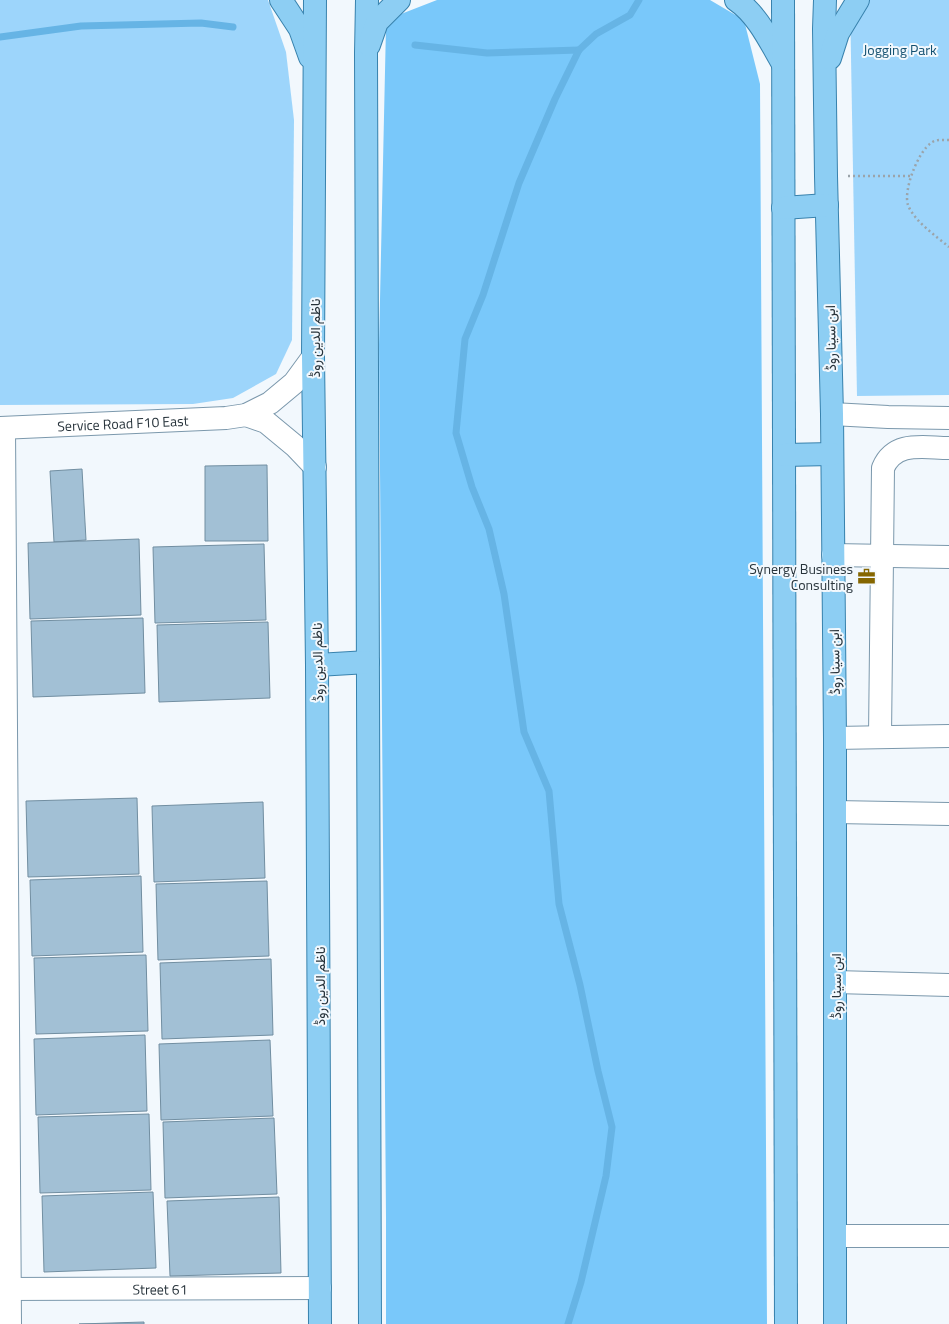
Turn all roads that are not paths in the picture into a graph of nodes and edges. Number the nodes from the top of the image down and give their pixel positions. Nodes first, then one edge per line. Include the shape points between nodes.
1 (281, 0) edge
2 (315, 0) edge
3 (367, 0) edge
4 (399, 0) edge
5 (736, 0) edge
6 (783, 0) edge
7 (825, 0) edge
8 (858, 0) edge
9 (366, 53) junction
10 (783, 65) junction
11 (315, 71) junction
12 (825, 76) junction
13 (827, 205) junction
14 (783, 208) junction
15 (313, 357) junction
16 (832, 414) junction
17 (246, 415) junction
18 (949, 418) edge
19 (2, 428) edge
20 (949, 448) edge
21 (832, 454) junction
22 (784, 456) junction
23 (315, 467) junction
24 (833, 555) junction
25 (881, 556) junction
26 (949, 557) edge
27 (368, 662) junction
28 (318, 665) junction
29 (949, 736) edge
30 (880, 737) junction
31 (835, 738) junction
32 (835, 812) junction
33 (949, 814) edge
34 (834, 982) junction
35 (949, 985) edge
36 (835, 1236) junction
37 (949, 1236) edge
38 (320, 1288) junction
39 (5, 1289) edge
40 (10, 1324) edge
41 (320, 1324) edge
42 (370, 1324) edge
43 (786, 1324) edge
44 (835, 1324) edge

1 - 11 main road via 300,29
2 - 11 main road, ناظم الدین روڈ
3 - 9 main road
4 - 9 main road via 378,22
5 - 10 main road via 764,31
6 - 10 main road
7 - 12 main road, ابن سینا روڈ
8 - 12 main road via 838,33
9 - 27 main road
10 - 14 main road
11 - 15 main road, ناظم الدین روڈ
12 - 13 main road, ابن سینا روڈ
13 - 14 main road
13 - 16 main road, ابن سینا روڈ
14 - 22 main road
15 - 17 street, Service Road F10 East via 294,383 270,403
15 - 23 main road, ناظم الدین روڈ
16 - 18 street
16 - 21 main road, ابن سینا روڈ
17 - 19 street, Service Road F10 East
17 - 23 street, Service Road F10 East via 266,422
19 - 39 street
20 - 25 street via 907,448 892,454 886,460 883,468
21 - 22 main road
21 - 24 main road, ابن سینا روڈ
22 - 43 main road
23 - 28 main road, ناظم الدین روڈ
24 - 25 street
24 - 31 main road, ابن سینا روڈ
25 - 26 street
25 - 30 street
27 - 28 main road
27 - 42 main road
28 - 38 main road, ناظم الدین روڈ
29 - 30 street
30 - 31 street
31 - 32 main road, ابن سینا روڈ
32 - 33 street
32 - 34 main road, ابن سینا روڈ
34 - 35 street
34 - 36 main road, ابن سینا روڈ
36 - 37 street
36 - 44 main road, ابن سینا روڈ
38 - 39 street, Street 61
38 - 41 main road, ناظم الدین روڈ
39 - 40 street

